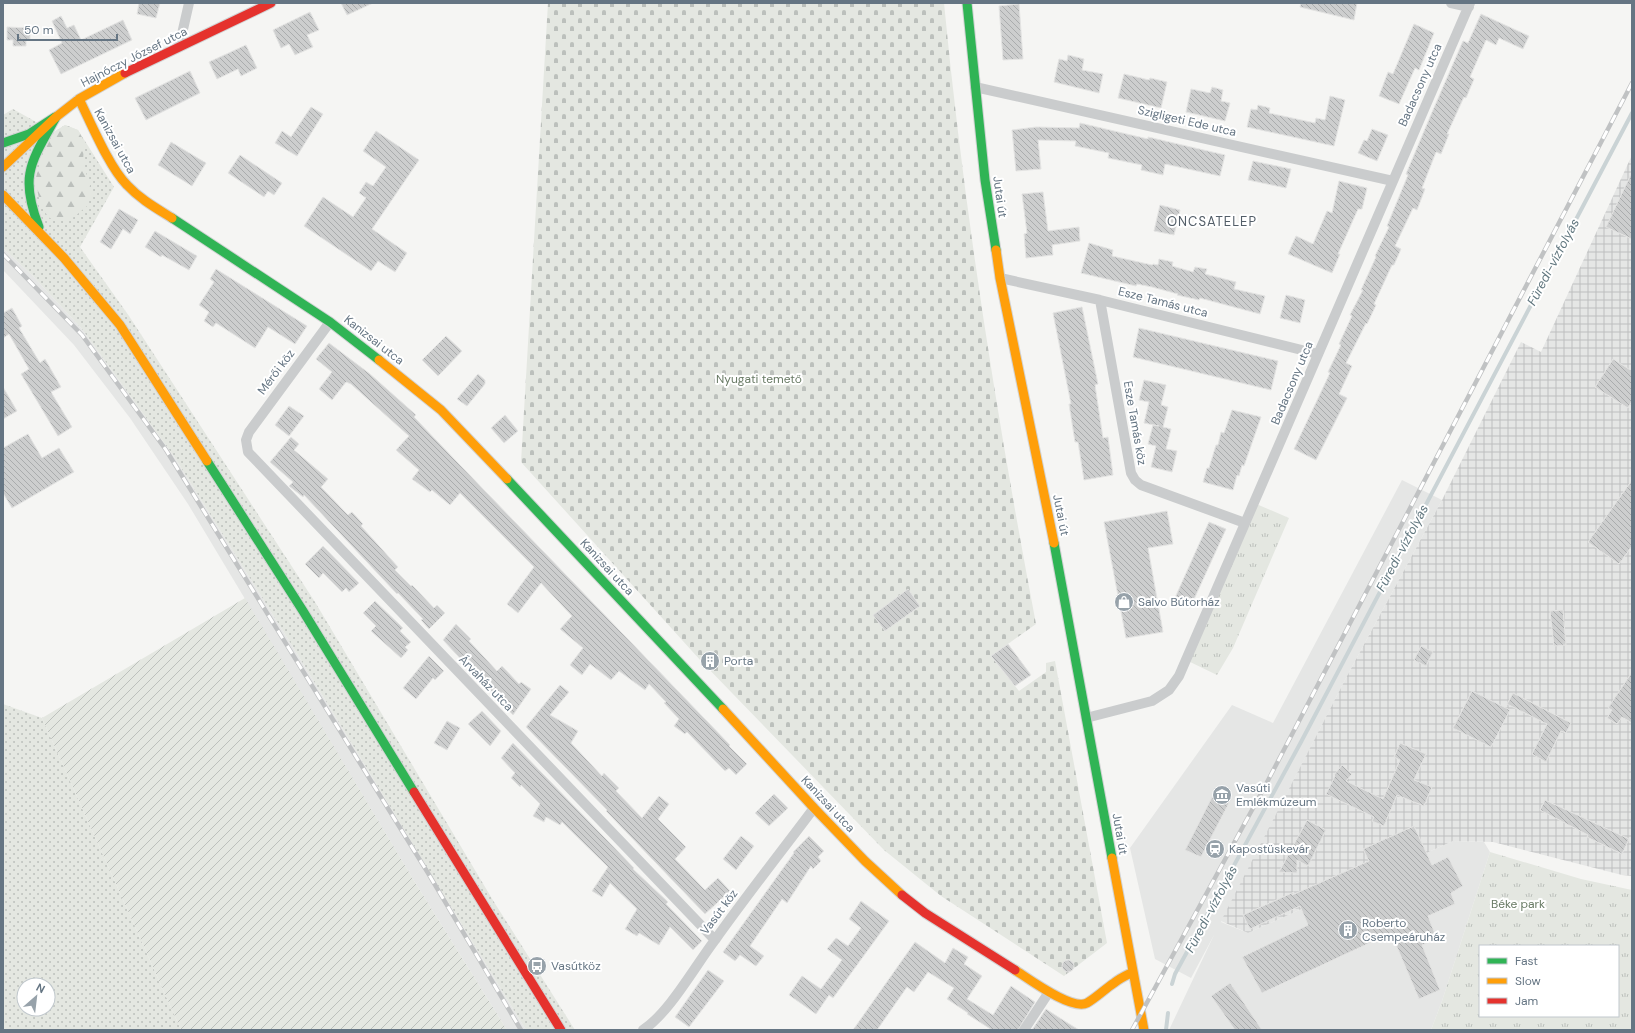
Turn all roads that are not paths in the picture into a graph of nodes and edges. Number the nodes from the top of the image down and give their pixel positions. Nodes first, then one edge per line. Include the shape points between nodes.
1 (189, 3) edge
2 (271, 3) edge
3 (967, 3) edge
4 (1451, 3) edge
5 (1469, 5) edge
6 (179, 48) junction
7 (975, 86) junction
8 (79, 99) junction
9 (56, 117) junction
10 (3, 143) edge
11 (3, 167) edge
12 (1393, 180) junction
13 (3, 195) edge
14 (40, 232) junction
15 (1000, 278) junction
16 (1100, 300) junction
17 (330, 322) junction
18 (1318, 354) junction
19 (246, 440) joint
20 (1245, 523) junction
21 (1086, 718) junction
22 (814, 808) junction
23 (715, 940) junction
24 (1133, 972) junction
25 (1049, 992) junction
26 (560, 1030) edge
27 (643, 1030) edge
28 (1024, 1030) edge
29 (1144, 1030) edge

1 - 6 street
2 - 6 street, Hajnóczy József utca
3 - 7 street, Jutai út
4 - 5 street
5 - 12 street, Badacsony utca
6 - 8 street, Hajnóczy József utca via 100,86
7 - 12 street, Szigligeti Ede utca
7 - 15 street, Jutai út via 985,180
8 - 9 street, Hajnóczy József utca
8 - 17 street, Kanizsai utca via 113,165 126,184 142,199
9 - 10 street via 29,134
9 - 11 street, Hajnóczy József utca
9 - 14 street via 36,153 28,185 31,205
12 - 18 street, Badacsony utca
13 - 14 street
14 - 26 street via 99,297 149,369 303,611
15 - 16 street, Esze Tamás utca
15 - 21 street, Jutai út via 1048,510
16 - 18 street, Esze Tamás utca
16 - 20 street, Esze Tamás köz via 1131,473 1135,480 1141,485
17 - 19 street, Mérői köz via 254,424
17 - 22 street, Kanizsai utca via 441,410 681,663
18 - 20 street, Badacsony utca
19 - 23 street, Árvaház utca via 248,452 256,462
20 - 21 street, Badacsony utca via 1179,676 1169,690 1152,701
21 - 24 street, Jutai út
22 - 23 street, Vasút köz
22 - 25 street, Kanizsai utca via 894,889 925,913
23 - 27 street, Vasút köz via 666,1008
24 - 25 street, Kanizsai utca via 1116,981 1086,1004 1071,1003
24 - 29 street, Jutai út
25 - 28 street

